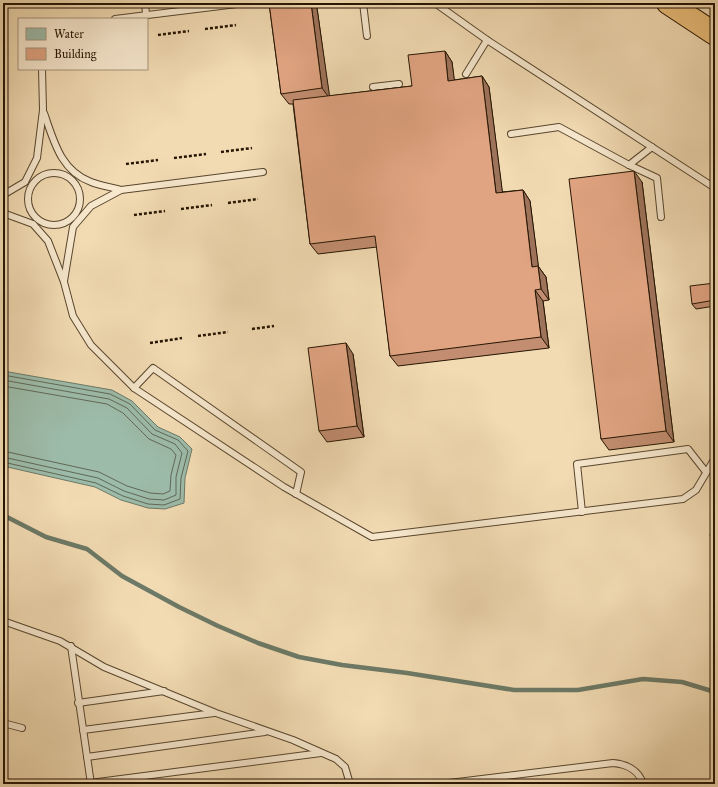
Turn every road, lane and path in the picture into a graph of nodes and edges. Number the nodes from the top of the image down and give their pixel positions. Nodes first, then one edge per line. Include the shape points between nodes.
1 (145, 3) edge
2 (245, 3) edge
3 (363, 3) edge
4 (435, 3) edge
5 (668, 3) edge
6 (146, 14) junction
7 (121, 18) edge
8 (236, 25) dead end
9 (205, 29) dead end
10 (189, 31) dead end
11 (715, 34) edge
12 (158, 35) dead end
13 (367, 36) dead end
14 (487, 40) junction
15 (42, 70) edge
16 (466, 74) dead end
17 (400, 84) dead end
18 (373, 87) dead end
19 (43, 110) junction
20 (511, 134) dead end
21 (652, 147) junction
22 (252, 148) dead end
23 (221, 152) dead end
24 (206, 154) dead end
25 (174, 158) dead end
26 (158, 160) dead end
27 (126, 164) dead end
28 (629, 165) junction
29 (72, 172) junction
30 (263, 172) dead end
31 (63, 174) junction
32 (42, 176) junction
33 (28, 177) junction
34 (77, 185) junction
35 (715, 188) edge
36 (121, 190) junction
37 (29, 192) junction
38 (3, 195) edge
39 (258, 199) dead end
40 (80, 202) junction
41 (228, 203) dead end
42 (212, 205) dead end
43 (181, 209) dead end
44 (30, 211) junction
45 (165, 211) dead end
46 (3, 214) edge
47 (134, 215) dead end
48 (662, 217) dead end
49 (81, 218) junction
50 (67, 222) junction
51 (42, 223) junction
52 (33, 224) junction
53 (64, 282) junction
54 (274, 326) dead end
55 (252, 329) dead end
56 (228, 332) dead end
57 (198, 336) dead end
58 (182, 338) dead end
59 (150, 343) dead end
60 (134, 388) junction
61 (715, 458) edge
62 (706, 472) junction
63 (296, 494) junction
64 (582, 512) junction
65 (3, 621) edge
66 (71, 646) junction
67 (165, 691) junction
68 (78, 703) junction
69 (216, 713) junction
70 (3, 723) edge
71 (22, 728) dead end
72 (83, 730) junction
73 (266, 732) junction
74 (323, 753) junction
75 (86, 756) junction
76 (91, 783) edge
77 (349, 784) edge
78 (441, 784) edge
79 (643, 784) edge

1 - 6 lane
2 - 6 lane
3 - 13 lane
4 - 14 lane
5 - 11 highway
6 - 7 lane
8 - 9 path
10 - 12 path
14 - 16 lane
14 - 21 lane
15 - 19 lane
17 - 18 lane
19 - 29 lane via 54,142
19 - 33 lane via 37,158
20 - 28 lane via 559,127
21 - 28 lane
21 - 35 lane
22 - 23 path
24 - 25 path
26 - 27 path
28 - 48 lane via 657,178
29 - 31 lane
29 - 34 lane
29 - 36 lane via 92,183
30 - 36 lane
31 - 32 lane
31 - 34 lane
32 - 33 lane
32 - 37 lane via 32,185
33 - 37 lane
33 - 38 lane via 25,182
34 - 40 lane
36 - 49 lane via 91,206
37 - 44 lane
39 - 41 path
40 - 49 lane
40 - 50 lane via 78,210
42 - 43 path
44 - 51 lane
44 - 52 lane
45 - 47 path
46 - 52 lane
49 - 50 lane
49 - 53 lane via 73,227
50 - 51 lane via 59,225
51 - 52 lane
52 - 53 lane via 48,241
53 - 60 lane via 73,316 91,345
54 - 55 path
56 - 57 path
58 - 59 path
60 - 63 lane
60 - 63 lane via 153,368 301,472
61 - 62 lane
62 - 64 lane via 696,490 682,500
62 - 64 lane via 688,449 577,464
63 - 64 lane via 372,537
65 - 66 lane
66 - 67 lane via 104,667
66 - 68 lane
67 - 68 lane
67 - 69 lane
68 - 72 lane
69 - 72 lane
69 - 73 lane
70 - 71 lane
72 - 75 lane
73 - 74 lane
73 - 75 lane
74 - 76 lane
74 - 77 lane via 345,767
75 - 76 lane
78 - 79 lane via 613,763 623,764 634,770

